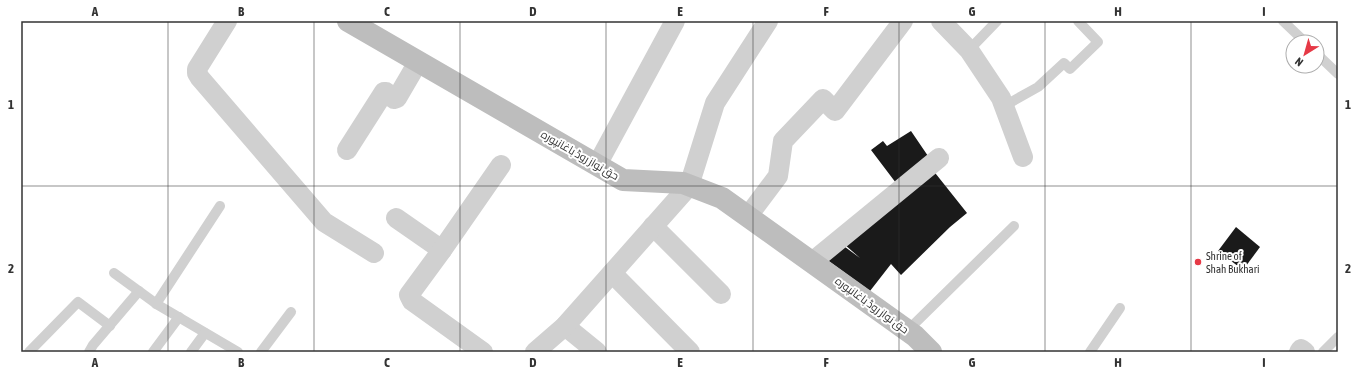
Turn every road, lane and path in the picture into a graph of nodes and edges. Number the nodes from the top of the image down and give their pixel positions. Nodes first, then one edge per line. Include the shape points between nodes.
1 (227, 21) edge
2 (348, 21) edge
3 (675, 21) edge
4 (768, 21) edge
5 (902, 21) edge
6 (941, 21) edge
7 (997, 21) edge
8 (1078, 21) edge
9 (1283, 21) edge
10 (1297, 34) edge
11 (969, 50) junction
12 (418, 62) junction
13 (1325, 62) edge
14 (1338, 74) edge
15 (1004, 106) junction
16 (347, 150) dead end
17 (1023, 157) dead end
18 (939, 158) dead end
19 (501, 165) dead end
20 (597, 165) junction
21 (688, 186) junction
22 (220, 206) dead end
23 (748, 216) junction
24 (396, 218) dead end
25 (653, 226) junction
26 (1014, 226) dead end
27 (442, 250) junction
28 (374, 253) dead end
29 (812, 262) junction
30 (114, 273) dead end
31 (612, 273) junction
32 (139, 291) junction
33 (721, 294) dead end
34 (156, 304) junction
35 (1120, 308) dead end
36 (291, 312) dead end
37 (179, 317) junction
38 (110, 326) junction
39 (565, 326) junction
40 (907, 331) junction
41 (205, 333) junction
42 (1338, 337) edge
43 (470, 348) edge
44 (29, 352) edge
45 (89, 352) edge
46 (153, 352) edge
47 (191, 352) edge
48 (238, 352) edge
49 (261, 352) edge
50 (535, 352) edge
51 (597, 352) edge
52 (690, 352) edge
53 (931, 352) edge
54 (1090, 352) edge
55 (1299, 352) edge
56 (1305, 352) edge
57 (1323, 352) edge

1 - 28 street via 197,69 200,78 324,222
2 - 12 street, حق نواز روڈ باغانپورہ
3 - 20 street
4 - 21 street via 715,103
5 - 23 street via 835,111 823,99 783,141 778,176
6 - 11 street
7 - 11 lane
8 - 15 lane via 1098,42 1070,68 1064,63 1038,87
9 - 10 lane
11 - 15 street
12 - 16 street via 397,98 394,99 384,92
12 - 20 street, حق نواز روڈ باغانپورہ
13 - 14 lane
15 - 17 street
18 - 29 street
19 - 27 street
20 - 21 street, حق نواز روڈ باغانپورہ via 623,180 682,183
21 - 23 street, حق نواز روڈ باغانپورہ via 722,198
21 - 25 street
22 - 34 lane
23 - 29 street, حق نواز روڈ باغانپورہ
24 - 27 street
25 - 31 street
25 - 33 street
26 - 40 lane
27 - 43 street via 409,298
29 - 40 street, حق نواز روڈ باغانپورہ
30 - 32 lane
31 - 39 street
31 - 52 street
32 - 34 lane
32 - 38 lane
34 - 37 lane
35 - 54 lane
36 - 49 lane
37 - 41 lane
37 - 46 lane
38 - 44 lane via 78,302
38 - 45 lane
39 - 50 street
39 - 51 street
40 - 53 street, حق نواز روڈ باغانپورہ
41 - 47 lane
41 - 48 lane
42 - 57 lane
55 - 56 street via 1301,349

